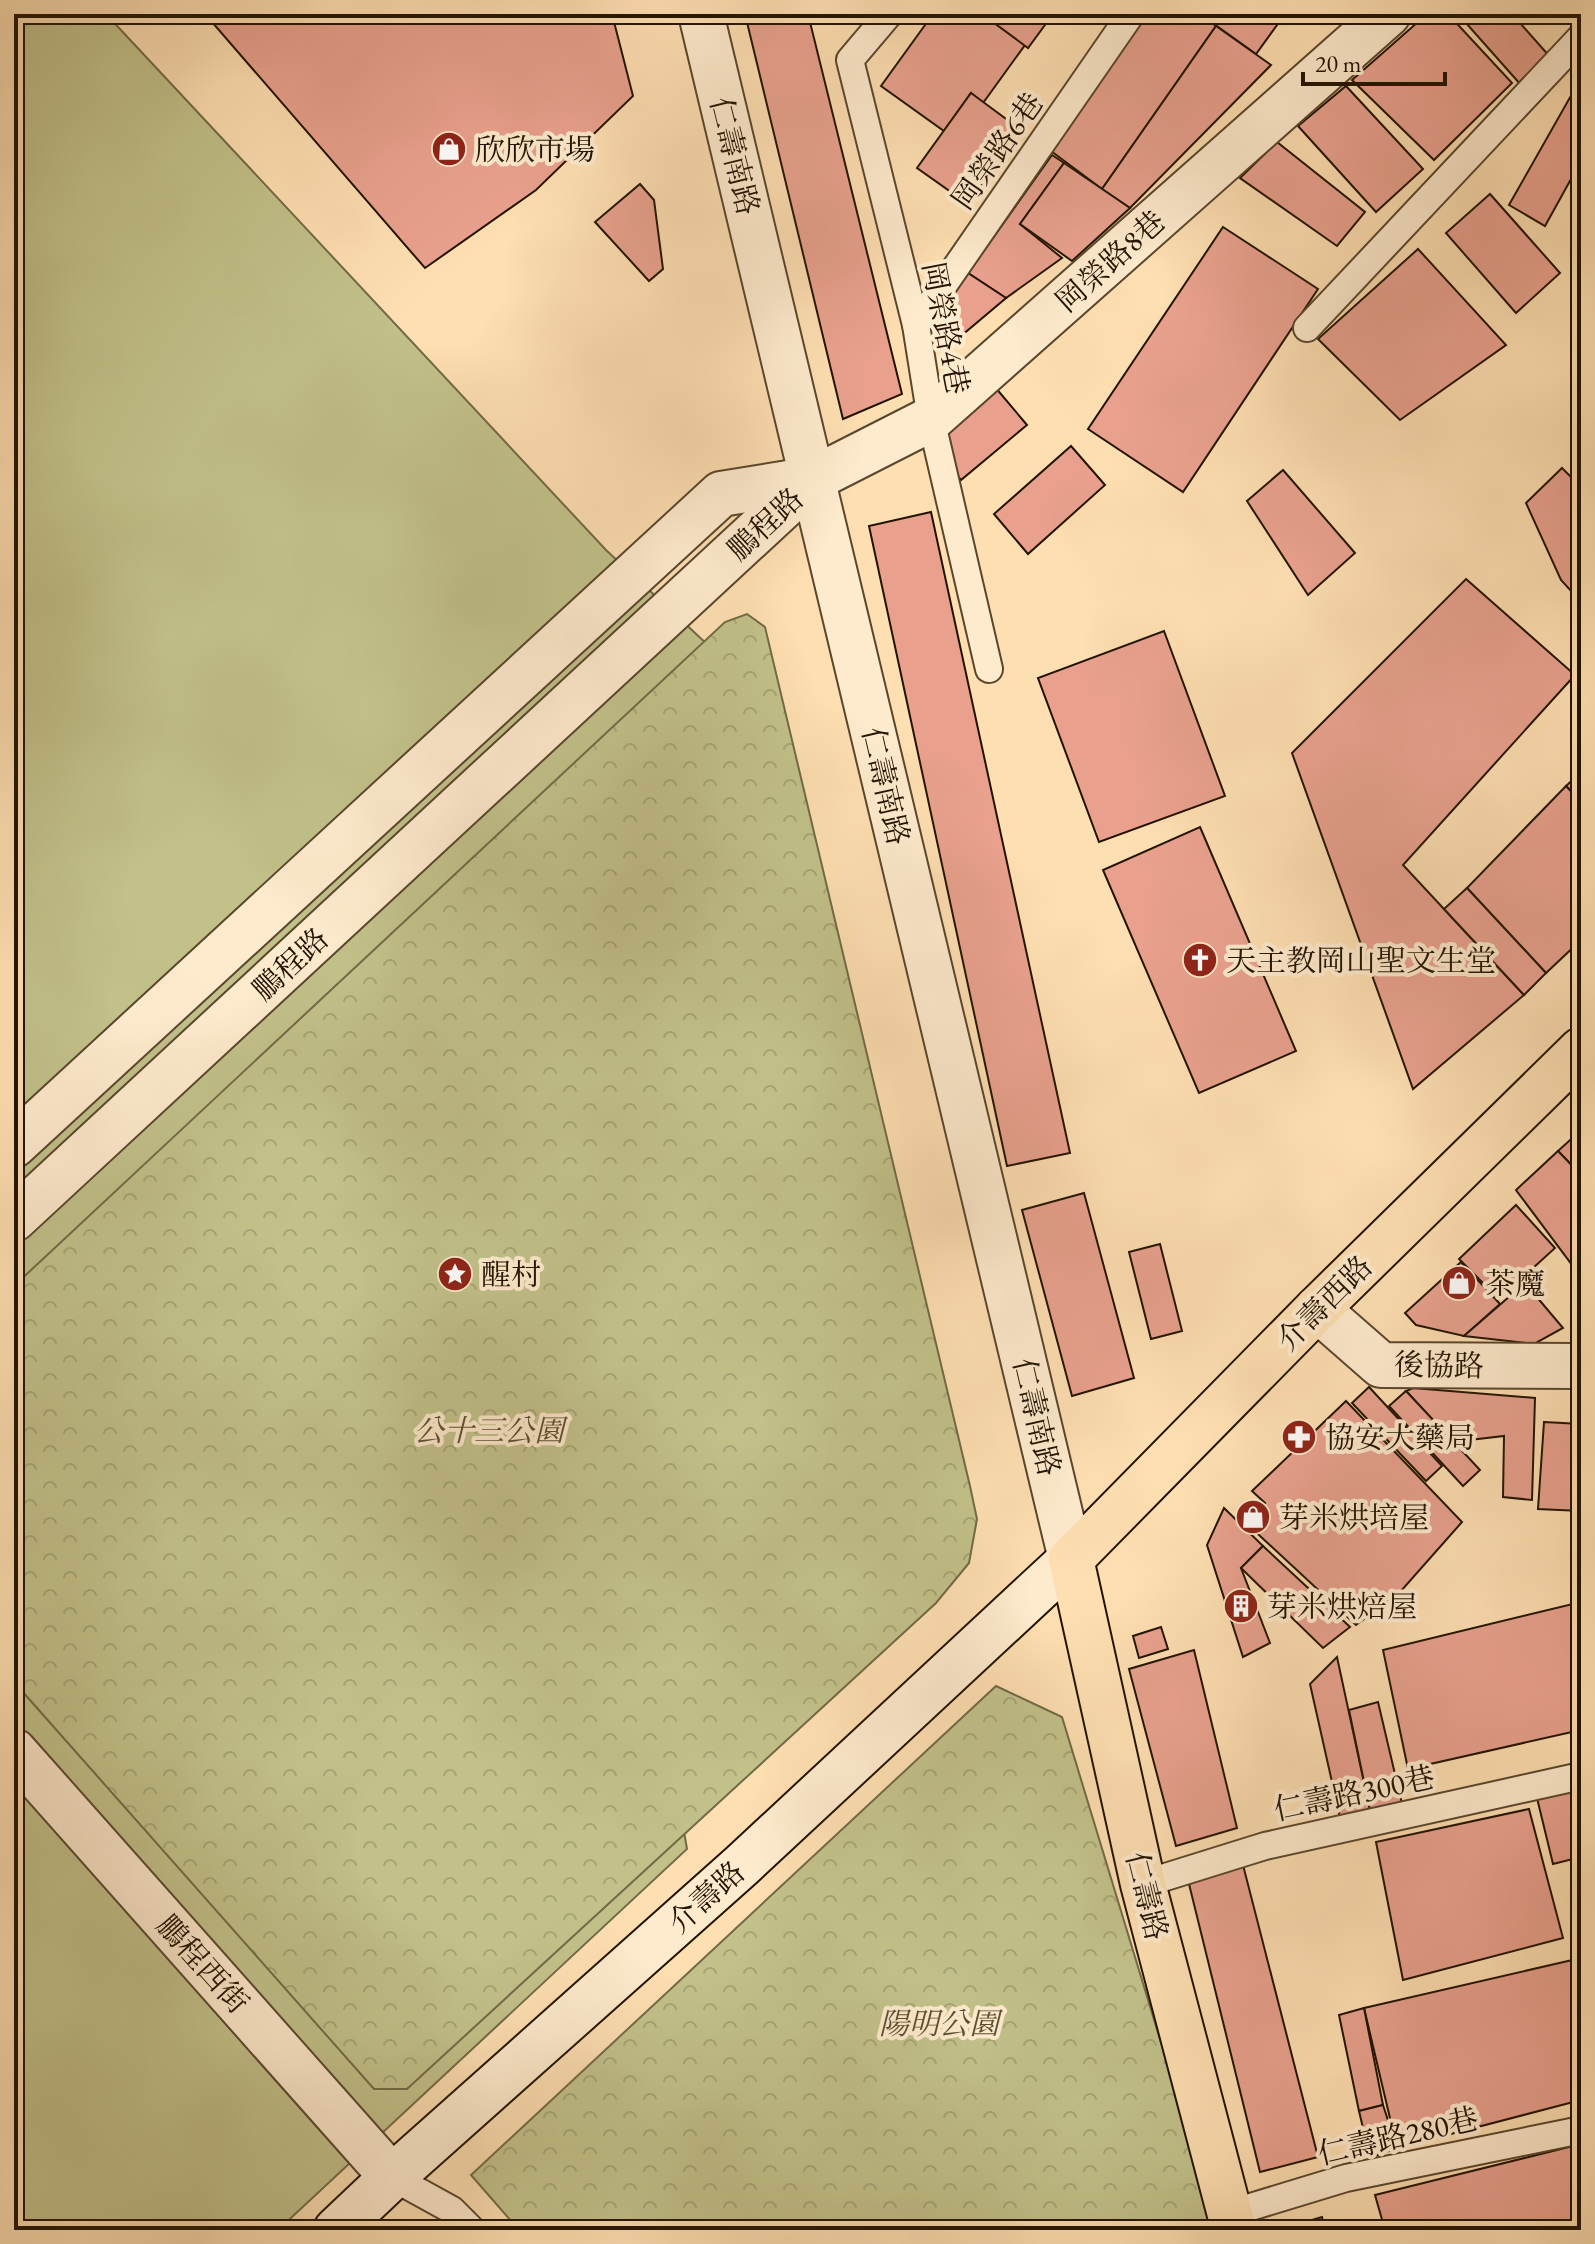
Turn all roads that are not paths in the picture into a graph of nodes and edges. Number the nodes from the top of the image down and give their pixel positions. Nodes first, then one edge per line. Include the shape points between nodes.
1 (701, 14) edge
2 (889, 14) edge
3 (1131, 14) edge
4 (1388, 14) edge
5 (1581, 37) edge
6 (916, 325) junction
7 (1307, 328) dead end
8 (931, 419) junction
9 (813, 479) junction
10 (989, 669) dead end
11 (1581, 1050) edge
12 (14, 1145) edge
13 (14, 1219) edge
14 (1317, 1309) junction
15 (1581, 1366) edge
16 (1071, 1559) junction
17 (14, 1751) edge
18 (1581, 1776) edge
19 (1143, 1884) junction
20 (1581, 2130) edge
21 (392, 2177) junction
22 (1232, 2222) edge
23 (336, 2230) edge
24 (472, 2230) edge

1 - 9 street, 仁壽南路
2 - 6 lane, 岡榮路4巷 via 850,60
3 - 6 lane, 岡榮路6巷
4 - 8 street, 岡榮路8巷
5 - 7 lane
6 - 8 lane, 岡榮路4巷
8 - 9 street, 岡榮路8巷
8 - 10 lane, 岡榮路4巷
9 - 12 street, 鵬程路 via 721,494
9 - 13 street, 鵬程路
9 - 16 street, 仁壽南路
11 - 14 main road, 介壽西路
14 - 15 street, 後協路 via 1381,1365
14 - 16 main road, 介壽西路
16 - 19 main road, 仁壽路
16 - 21 street, 介壽路 via 741,1866
17 - 21 street, 鵬程西街
18 - 19 lane, 仁壽路300巷 via 1265,1846
19 - 22 main road, 仁壽路
20 - 22 lane, 仁壽路280巷 via 1346,2178
21 - 23 street, 介壽路
21 - 24 lane via 452,2210

